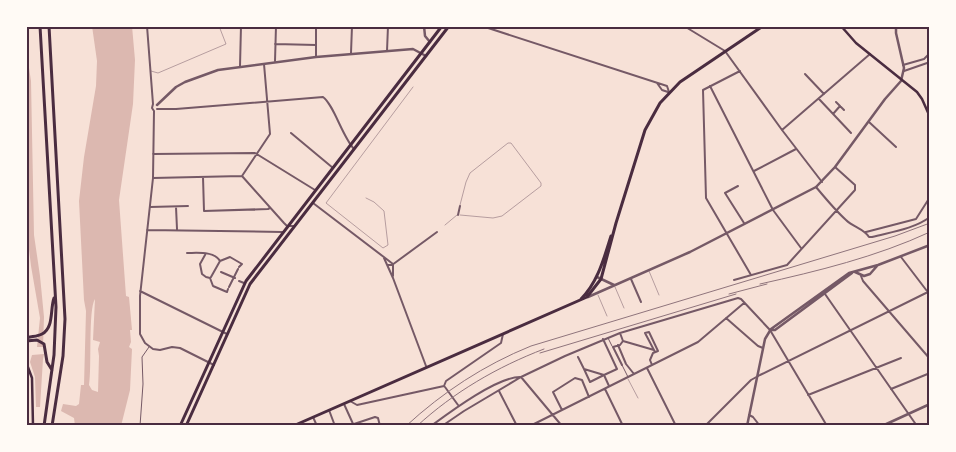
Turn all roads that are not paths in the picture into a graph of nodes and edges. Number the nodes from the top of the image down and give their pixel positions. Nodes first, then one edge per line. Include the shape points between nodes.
1 (40, 26) edge
2 (49, 26) edge
3 (147, 26) edge
4 (219, 26) edge
5 (241, 26) edge
6 (276, 26) edge
7 (316, 26) edge
8 (352, 26) edge
9 (388, 26) edge
10 (424, 26) edge
11 (442, 26) edge
12 (448, 26) edge
13 (482, 26) edge
14 (496, 26) edge
15 (684, 26) edge
16 (763, 26) edge
17 (841, 26) edge
18 (896, 26) edge
19 (494, 30) junction
20 (430, 42) junction
21 (276, 44) junction
22 (316, 45) junction
23 (434, 45) junction
24 (387, 51) junction
25 (726, 51) junction
26 (351, 53) junction
27 (422, 53) junction
28 (930, 53) edge
29 (870, 54) junction
30 (426, 56) junction
31 (316, 57) junction
32 (275, 62) junction
33 (930, 62) edge
34 (264, 64) junction
35 (903, 65) junction
36 (240, 66) junction
37 (740, 71) junction
38 (904, 71) junction
39 (150, 72) junction
40 (805, 74) dead end
41 (901, 78) junction
42 (657, 83) junction
43 (710, 86) junction
44 (413, 88) dead end
45 (669, 92) junction
46 (824, 94) junction
47 (819, 98) junction
48 (267, 101) junction
49 (836, 102) dead end
50 (156, 106) junction
51 (840, 106) junction
52 (928, 107) edge
53 (844, 110) dead end
54 (154, 111) junction
55 (833, 114) junction
56 (930, 116) edge
57 (869, 122) junction
58 (782, 130) junction
59 (291, 133) dead end
60 (851, 133) dead end
61 (350, 145) junction
62 (896, 147) dead end
63 (796, 148) junction
64 (354, 149) junction
65 (153, 154) junction
66 (257, 154) junction
67 (835, 167) junction
68 (332, 168) junction
69 (754, 171) junction
70 (242, 176) junction
71 (203, 177) junction
72 (153, 178) junction
73 (822, 182) junction
74 (738, 186) dead end
75 (816, 187) junction
76 (315, 190) junction
77 (930, 197) edge
78 (366, 198) dead end
79 (313, 202) junction
80 (188, 206) dead end
81 (460, 206) joint
82 (150, 207) junction
83 (176, 207) junction
84 (270, 208) junction
85 (773, 210) junction
86 (836, 211) junction
87 (458, 215) junction
88 (930, 217) edge
89 (616, 223) junction
90 (745, 224) junction
91 (445, 225) dead end
92 (287, 226) junction
93 (294, 226) junction
94 (147, 230) junction
95 (177, 230) junction
96 (283, 232) junction
97 (437, 232) dead end
98 (866, 232) junction
99 (728, 234) junction
100 (286, 236) junction
101 (930, 245) edge
102 (801, 248) junction
103 (187, 253) dead end
104 (205, 254) junction
105 (900, 257) junction
106 (384, 258) junction
107 (220, 260) junction
108 (393, 264) junction
109 (388, 265) junction
110 (878, 265) junction
111 (648, 271) junction
112 (221, 272) dead end
113 (854, 272) junction
114 (752, 275) junction
115 (861, 276) junction
116 (597, 277) junction
117 (210, 278) junction
118 (234, 278) junction
119 (393, 278) junction
120 (631, 278) junction
121 (601, 279) junction
122 (734, 280) dead end
123 (239, 281) dead end
124 (244, 283) junction
125 (615, 286) junction
126 (140, 290) junction
127 (928, 291) edge
128 (598, 294) junction
129 (824, 294) junction
130 (56, 295) junction
131 (659, 295) dead end
132 (930, 295) edge
133 (587, 297) junction
134 (579, 301) junction
135 (743, 301) junction
136 (642, 302) dead end
137 (624, 308) dead end
138 (889, 311) junction
139 (607, 316) dead end
140 (726, 318) junction
141 (642, 326) junction
142 (770, 330) junction
143 (850, 330) junction
144 (222, 331) junction
145 (620, 333) junction
146 (227, 334) junction
147 (503, 334) junction
148 (608, 338) junction
149 (603, 339) junction
150 (26, 340) edge
151 (623, 341) junction
152 (618, 346) junction
153 (149, 347) junction
154 (763, 348) junction
155 (654, 351) junction
156 (578, 357) dead end
157 (901, 358) dead end
158 (930, 359) edge
159 (787, 361) junction
160 (26, 362) edge
161 (209, 363) junction
162 (214, 365) junction
163 (622, 365) dead end
164 (652, 365) junction
165 (427, 368) junction
166 (647, 368) junction
167 (876, 368) junction
168 (584, 369) junction
169 (52, 370) junction
170 (930, 373) edge
171 (634, 374) junction
172 (604, 375) junction
173 (757, 376) junction
174 (521, 377) junction
175 (628, 378) junction
176 (444, 386) junction
177 (609, 386) junction
178 (605, 388) junction
179 (891, 389) junction
180 (499, 391) junction
181 (808, 395) junction
182 (589, 397) junction
183 (638, 398) dead end
184 (350, 402) junction
185 (344, 404) junction
186 (930, 404) edge
187 (458, 405) junction
188 (329, 410) junction
189 (562, 410) junction
190 (908, 413) junction
191 (552, 415) junction
192 (749, 415) junction
193 (314, 417) junction
194 (296, 425) edge
195 (354, 425) edge
196 (33, 426) edge
197 (44, 426) edge
198 (54, 426) edge
199 (140, 426) edge
200 (180, 426) edge
201 (186, 426) edge
202 (317, 426) edge
203 (336, 426) edge
204 (380, 426) edge
205 (431, 426) edge
206 (442, 426) edge
207 (517, 426) edge
208 (530, 426) edge
209 (562, 426) edge
210 (623, 426) edge
211 (676, 426) edge
212 (705, 426) edge
213 (747, 426) edge
214 (760, 426) edge
215 (827, 426) edge
216 (882, 426) edge
217 (917, 426) edge

1 - 130 main road
2 - 198 main road via 65,312
3 - 39 street
4 - 39 lane via 226,44 158,73
5 - 36 street
6 - 21 street
7 - 22 street
8 - 26 street
9 - 24 street
10 - 20 street via 424,36
11 - 20 main road
12 - 23 main road
13 - 19 street
14 - 19 street
15 - 25 street
16 - 25 main road
17 - 29 main road
18 - 35 street
19 - 42 street
20 - 23 street
20 - 27 main road
21 - 22 street
21 - 32 street
22 - 31 street
23 - 30 main road
24 - 26 street
24 - 27 street via 414,49
25 - 37 street
25 - 45 main road
26 - 31 street
27 - 30 street
27 - 61 main road
28 - 35 street via 924,59
29 - 41 main road
29 - 46 street
30 - 64 main road
31 - 32 street
32 - 34 street
33 - 38 street
34 - 36 street
34 - 48 street
35 - 38 street
36 - 50 street via 185,82
37 - 43 street
37 - 58 street
38 - 41 street
39 - 50 street
40 - 46 street
41 - 52 main road
41 - 57 street via 900,84
42 - 45 street via 662,90
42 - 45 street via 667,86
43 - 69 street
43 - 99 street via 703,90 706,198
44 - 78 lane via 326,203 383,248 388,245 384,212
45 - 89 main road via 645,130
46 - 47 street
47 - 55 street
47 - 58 street
48 - 50 street via 176,109
48 - 61 street via 323,97
48 - 66 street via 270,134
49 - 51 street
50 - 54 street
50 - 54 street via 152,108
51 - 53 street
51 - 55 street
52 - 56 main road
54 - 65 street
55 - 60 street
57 - 62 street
57 - 67 street
58 - 63 street
59 - 68 street
61 - 64 street
61 - 68 main road
63 - 69 street
63 - 73 street
64 - 79 main road
65 - 66 street
65 - 72 street
66 - 70 street
66 - 76 street
67 - 73 street
67 - 86 street via 856,187
68 - 76 main road
69 - 85 street
70 - 71 street
70 - 84 street
71 - 72 street
71 - 84 street via 204,210
72 - 82 street
73 - 75 street
74 - 90 street via 725,193
75 - 85 street
75 - 86 street
76 - 79 main road
76 - 92 main road
77 - 98 street via 916,219
79 - 93 main road
79 - 106 street
80 - 83 street
81 - 87 street
81 - 87 lane via 470,173 508,143 541,183 502,216
82 - 83 street
82 - 94 street
83 - 95 street
84 - 92 street
85 - 90 street
85 - 102 street
86 - 98 street
86 - 102 street
87 - 91 lane
88 - 98 street via 919,224 872,237
89 - 116 main road
89 - 121 main road
90 - 99 street
92 - 93 street
92 - 96 main road
93 - 100 main road
94 - 95 street
94 - 126 street
95 - 96 street
96 - 100 street
96 - 124 main road
97 - 108 street
99 - 111 street
99 - 114 street
100 - 146 main road via 250,284
101 - 105 street
102 - 114 street via 784,267
103 - 104 street
104 - 107 street
104 - 117 street via 200,269
105 - 110 street
105 - 127 street
106 - 108 street
106 - 109 street
107 - 117 street
107 - 118 street via 230,257 242,264
108 - 109 street
108 - 119 street
109 - 119 street
110 - 113 street
110 - 115 street via 870,274
111 - 120 street
111 - 131 lane
112 - 118 street
113 - 115 street
113 - 129 street
113 - 142 street
114 - 122 street
115 - 138 street
116 - 121 street
116 - 134 main road
117 - 118 street via 213,286 227,292
119 - 165 street
120 - 125 street
120 - 136 street
121 - 125 street
121 - 133 main road
123 - 124 street
124 - 144 main road
125 - 128 street
125 - 137 lane
126 - 144 street
126 - 153 street via 140,334
127 - 132 street
127 - 138 street
128 - 133 street
128 - 139 lane
129 - 142 street via 775,330
129 - 143 street
130 - 150 main road via 48,330
130 - 169 main road
133 - 134 main road
134 - 147 main road
135 - 140 street
135 - 141 street via 737,298
135 - 142 street
138 - 143 street
138 - 158 street
140 - 154 street
140 - 164 street via 698,342
141 - 145 street
141 - 155 street via 645,333 649,332 658,351
142 - 154 street
142 - 159 street
143 - 159 street
143 - 167 street
144 - 146 street
144 - 161 main road
145 - 148 street
145 - 151 street
146 - 162 main road
147 - 165 main road
147 - 176 street via 501,343 446,381
148 - 149 street
148 - 175 street
149 - 172 street via 617,369
149 - 174 street
150 - 169 main road via 44,344
151 - 152 street
151 - 155 street
152 - 163 street via 613,347
152 - 171 street
153 - 161 street via 158,350 180,348
153 - 199 street via 142,357
154 - 173 street
155 - 164 street via 650,360
156 - 168 street
157 - 167 street
159 - 173 street
159 - 181 street
160 - 196 main road via 32,378
161 - 162 street
161 - 200 main road
162 - 201 main road
164 - 166 street
165 - 184 main road
166 - 171 street
166 - 211 street
167 - 179 street
167 - 181 street
168 - 172 street
168 - 172 street via 590,382
169 - 197 main road
170 - 179 street
171 - 175 street
172 - 177 street
173 - 192 street
173 - 212 street
174 - 180 street
174 - 187 street via 510,378
174 - 191 street
175 - 177 street
175 - 183 lane
176 - 184 street via 357,405
176 - 187 street
177 - 178 street
178 - 182 street
178 - 210 street
179 - 190 street
180 - 206 street
180 - 207 street
181 - 215 street
182 - 189 street
182 - 189 street via 582,380 575,378 553,392
184 - 185 main road
185 - 188 main road
185 - 195 street
186 - 190 street
187 - 205 street
188 - 193 main road
188 - 203 street
189 - 191 street
190 - 216 street
190 - 217 street
191 - 208 street
191 - 209 street
192 - 213 street
192 - 214 street
193 - 194 main road
193 - 202 street
195 - 204 street via 375,417

